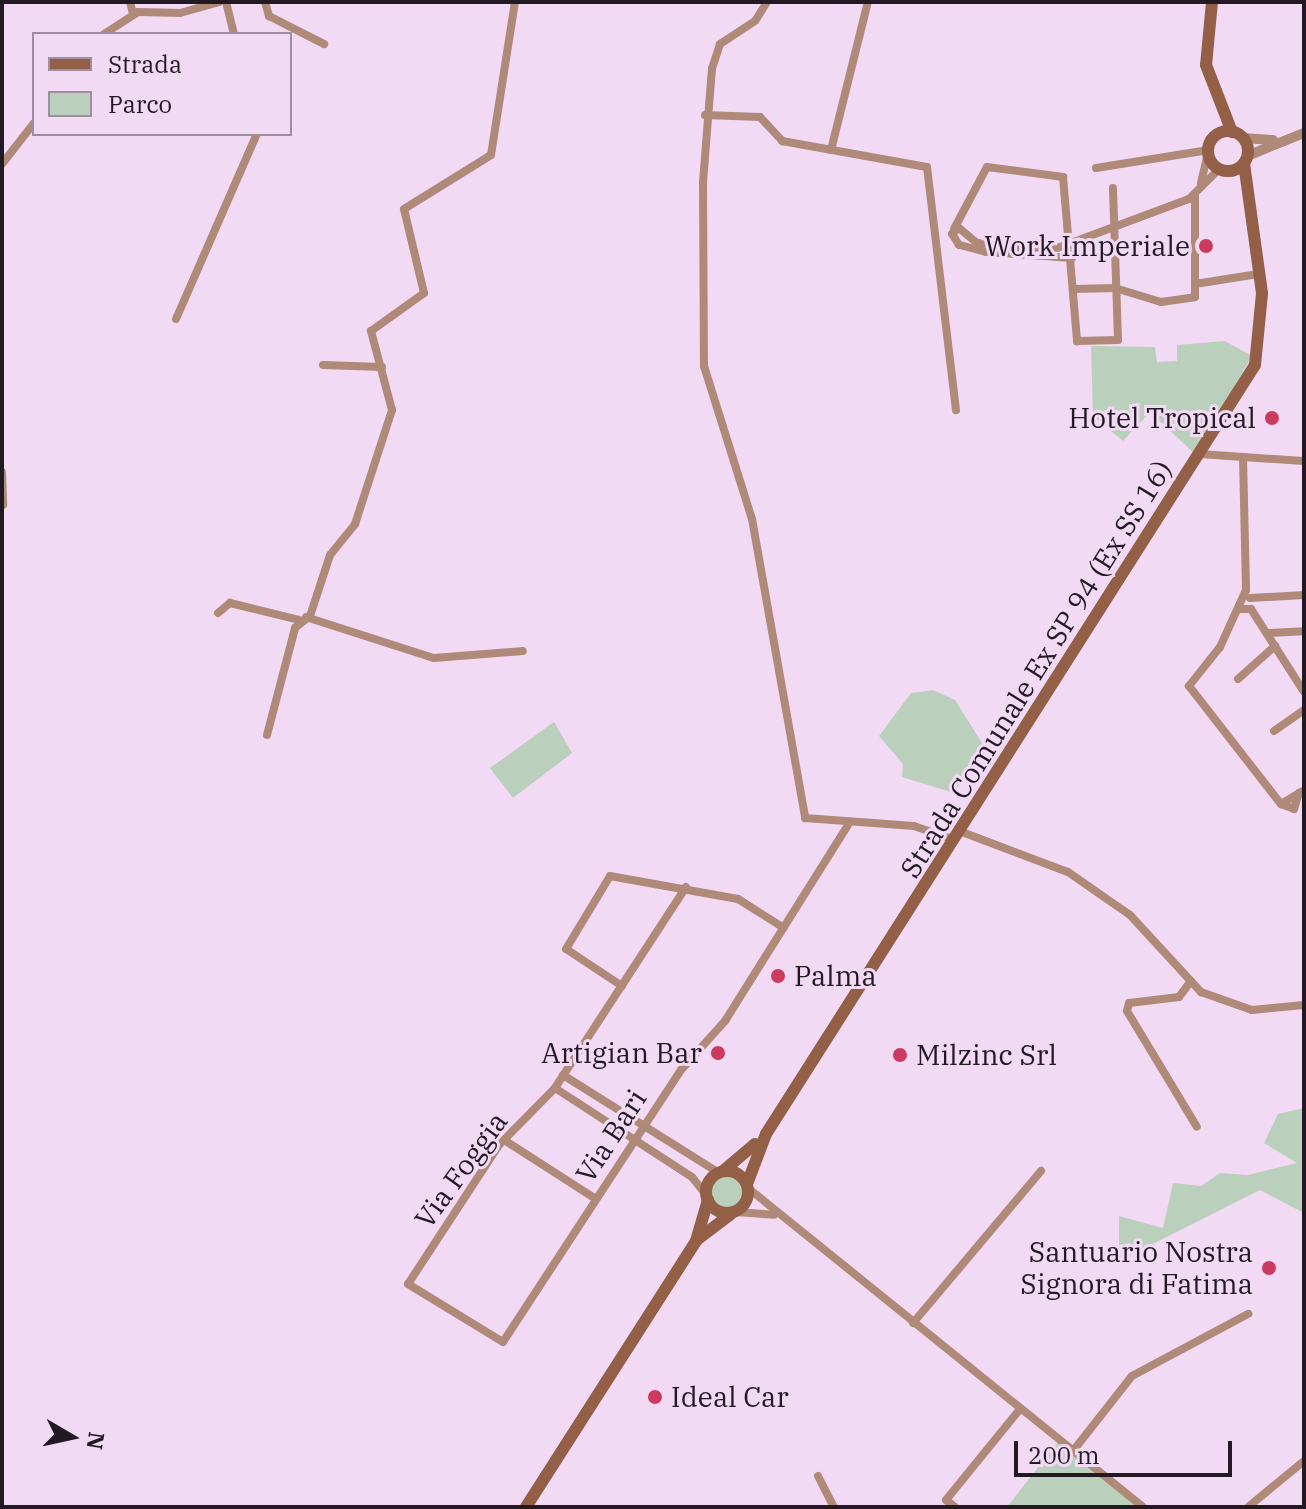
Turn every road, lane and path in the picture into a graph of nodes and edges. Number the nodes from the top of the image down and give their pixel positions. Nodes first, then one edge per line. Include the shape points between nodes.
1 (130, 2) edge
2 (219, 2) edge
3 (226, 2) edge
4 (265, 2) edge
5 (515, 2) edge
6 (767, 2) edge
7 (868, 2) edge
8 (1212, 2) edge
9 (133, 14) junction
10 (107, 32) edge
11 (234, 32) edge
12 (324, 44) dead end
13 (1218, 103) junction
14 (705, 115) junction
15 (32, 126) edge
16 (1304, 133) edge
17 (1217, 135) junction
18 (1238, 135) junction
19 (256, 136) edge
20 (1279, 140) junction
21 (831, 150) junction
22 (1208, 151) junction
23 (1246, 160) junction
24 (2, 163) edge
25 (1096, 168) dead end
26 (1223, 170) junction
27 (1113, 188) dead end
28 (1198, 191) junction
29 (1245, 205) junction
30 (954, 229) junction
31 (1113, 230) junction
32 (1067, 240) junction
33 (1072, 258) junction
34 (1258, 274) junction
35 (1195, 284) junction
36 (1115, 288) junction
37 (1074, 289) junction
38 (176, 319) dead end
39 (323, 365) dead end
40 (382, 367) junction
41 (956, 410) dead end
42 (1200, 454) junction
43 (1243, 457) junction
44 (1304, 461) edge
45 (2, 472) edge
46 (3, 505) edge
47 (1248, 594) junction
48 (1304, 595) edge
49 (1239, 609) junction
50 (1251, 609) junction
51 (218, 613) dead end
52 (303, 619) junction
53 (1304, 631) edge
54 (1269, 633) junction
55 (1275, 646) junction
56 (523, 651) dead end
57 (1238, 679) dead end
58 (1304, 692) edge
59 (1304, 710) edge
60 (1274, 731) dead end
61 (267, 735) dead end
62 (1301, 791) edge
63 (848, 825) junction
64 (959, 836) junction
65 (686, 887) junction
66 (784, 928) junction
67 (1191, 981) junction
68 (622, 986) junction
69 (1304, 1005) edge
70 (563, 1075) junction
71 (555, 1088) junction
72 (643, 1127) junction
73 (1197, 1127) dead end
74 (766, 1134) junction
75 (504, 1140) junction
76 (635, 1140) junction
77 (1041, 1171) dead end
78 (720, 1172) junction
79 (748, 1186) junction
80 (707, 1198) junction
81 (596, 1199) junction
82 (734, 1212) junction
83 (778, 1217) junction
84 (696, 1241) junction
85 (408, 1284) joint
86 (1248, 1314) dead end
87 (913, 1323) junction
88 (1020, 1409) junction
89 (1073, 1451) junction
90 (1304, 1461) edge
91 (818, 1476) dead end
92 (526, 1507) edge
93 (834, 1507) edge
94 (955, 1507) edge
95 (1143, 1507) edge
96 (1248, 1507) edge

1 - 9 street
2 - 9 street
3 - 11 street
4 - 12 street via 269,16
5 - 40 street via 491,155 404,209 424,293 371,331
6 - 14 street via 755,21 720,44
7 - 21 street
8 - 13 main road via 1206,65
9 - 10 street
13 - 17 main road
13 - 18 main road, Strada Comunale Ex SP 94 (Ex SS 16)
14 - 21 street via 760,117 782,141
14 - 63 street via 704,366 752,519 808,821
15 - 24 street
16 - 20 street
17 - 18 main road
17 - 22 main road
18 - 20 street
18 - 23 main road, Strada Comunale Ex SP 94 (Ex SS 16)
19 - 38 street
20 - 23 street
21 - 41 street via 919,164 931,174
22 - 25 street
22 - 26 main road, Strada Comunale Ex SP 94 (Ex SS 16)
22 - 28 street
23 - 26 main road
23 - 29 main road, Strada Comunale Ex SP 94 (Ex SS 16)
26 - 28 street
26 - 29 main road, Strada Comunale Ex SP 94 (Ex SS 16)
27 - 31 street
28 - 31 street
28 - 35 street
29 - 34 main road, Strada Comunale Ex SP 94 (Ex SS 16)
30 - 32 street via 987,245 1052,250
30 - 32 street via 987,167 1028,170 1063,177
30 - 33 street via 954,242 986,252
31 - 32 street
31 - 36 street
32 - 33 street
33 - 37 street
34 - 35 street
34 - 42 main road, Strada Comunale Ex SP 94 (Ex SS 16) via 1261,350
35 - 36 street via 1195,297 1161,302
36 - 37 street
36 - 37 street via 1118,340 1077,341
39 - 40 street
40 - 52 street via 392,410 355,524 330,555
42 - 43 street
42 - 64 main road, Strada Comunale Ex SP 94 (Ex SS 16)
43 - 44 street
43 - 47 street
45 - 46 street
47 - 48 street
47 - 49 street
47 - 50 street
49 - 50 street
49 - 62 street via 1189,686 1281,804
50 - 54 street
51 - 52 street via 230,603
52 - 56 street via 434,658
52 - 61 street
53 - 54 street
54 - 55 street
55 - 57 street
55 - 58 street
59 - 60 street
63 - 64 street via 914,826
63 - 66 street, Via Bari
64 - 67 street via 1068,872 1130,915
64 - 74 main road, Strada Comunale Ex SP 94 (Ex SS 16)
65 - 66 street via 738,899
65 - 68 street, Via Foggia
65 - 68 street via 610,876 566,949
66 - 72 street, Via Bari via 725,1021
67 - 69 street via 1231,1006
67 - 73 street via 1179,997 1129,1003 1127,1011
68 - 70 street, Via Foggia
70 - 71 street, Via Foggia
70 - 72 street
71 - 75 street, Via Foggia
71 - 76 street
72 - 76 street, Via Bari
72 - 78 street
74 - 78 main road, Strada Comunale Ex SP 94 (Ex SS 16)
74 - 79 main road, Strada Comunale Ex SP 94 (Ex SS 16)
75 - 81 street
75 - 85 street, Via Foggia
76 - 80 street via 692,1177
76 - 81 street, Via Bari
77 - 87 street
78 - 79 main road
78 - 80 main road
79 - 82 main road, Strada Comunale Ex SP 94 (Ex SS 16)
79 - 83 street
80 - 82 main road
80 - 84 main road
81 - 85 street, Via Bari via 503,1342
82 - 83 street
82 - 84 main road
83 - 87 street
84 - 92 main road
86 - 89 street via 1132,1376
87 - 88 street
88 - 89 street
88 - 94 street via 946,1500
89 - 95 street
90 - 96 street
91 - 93 street

